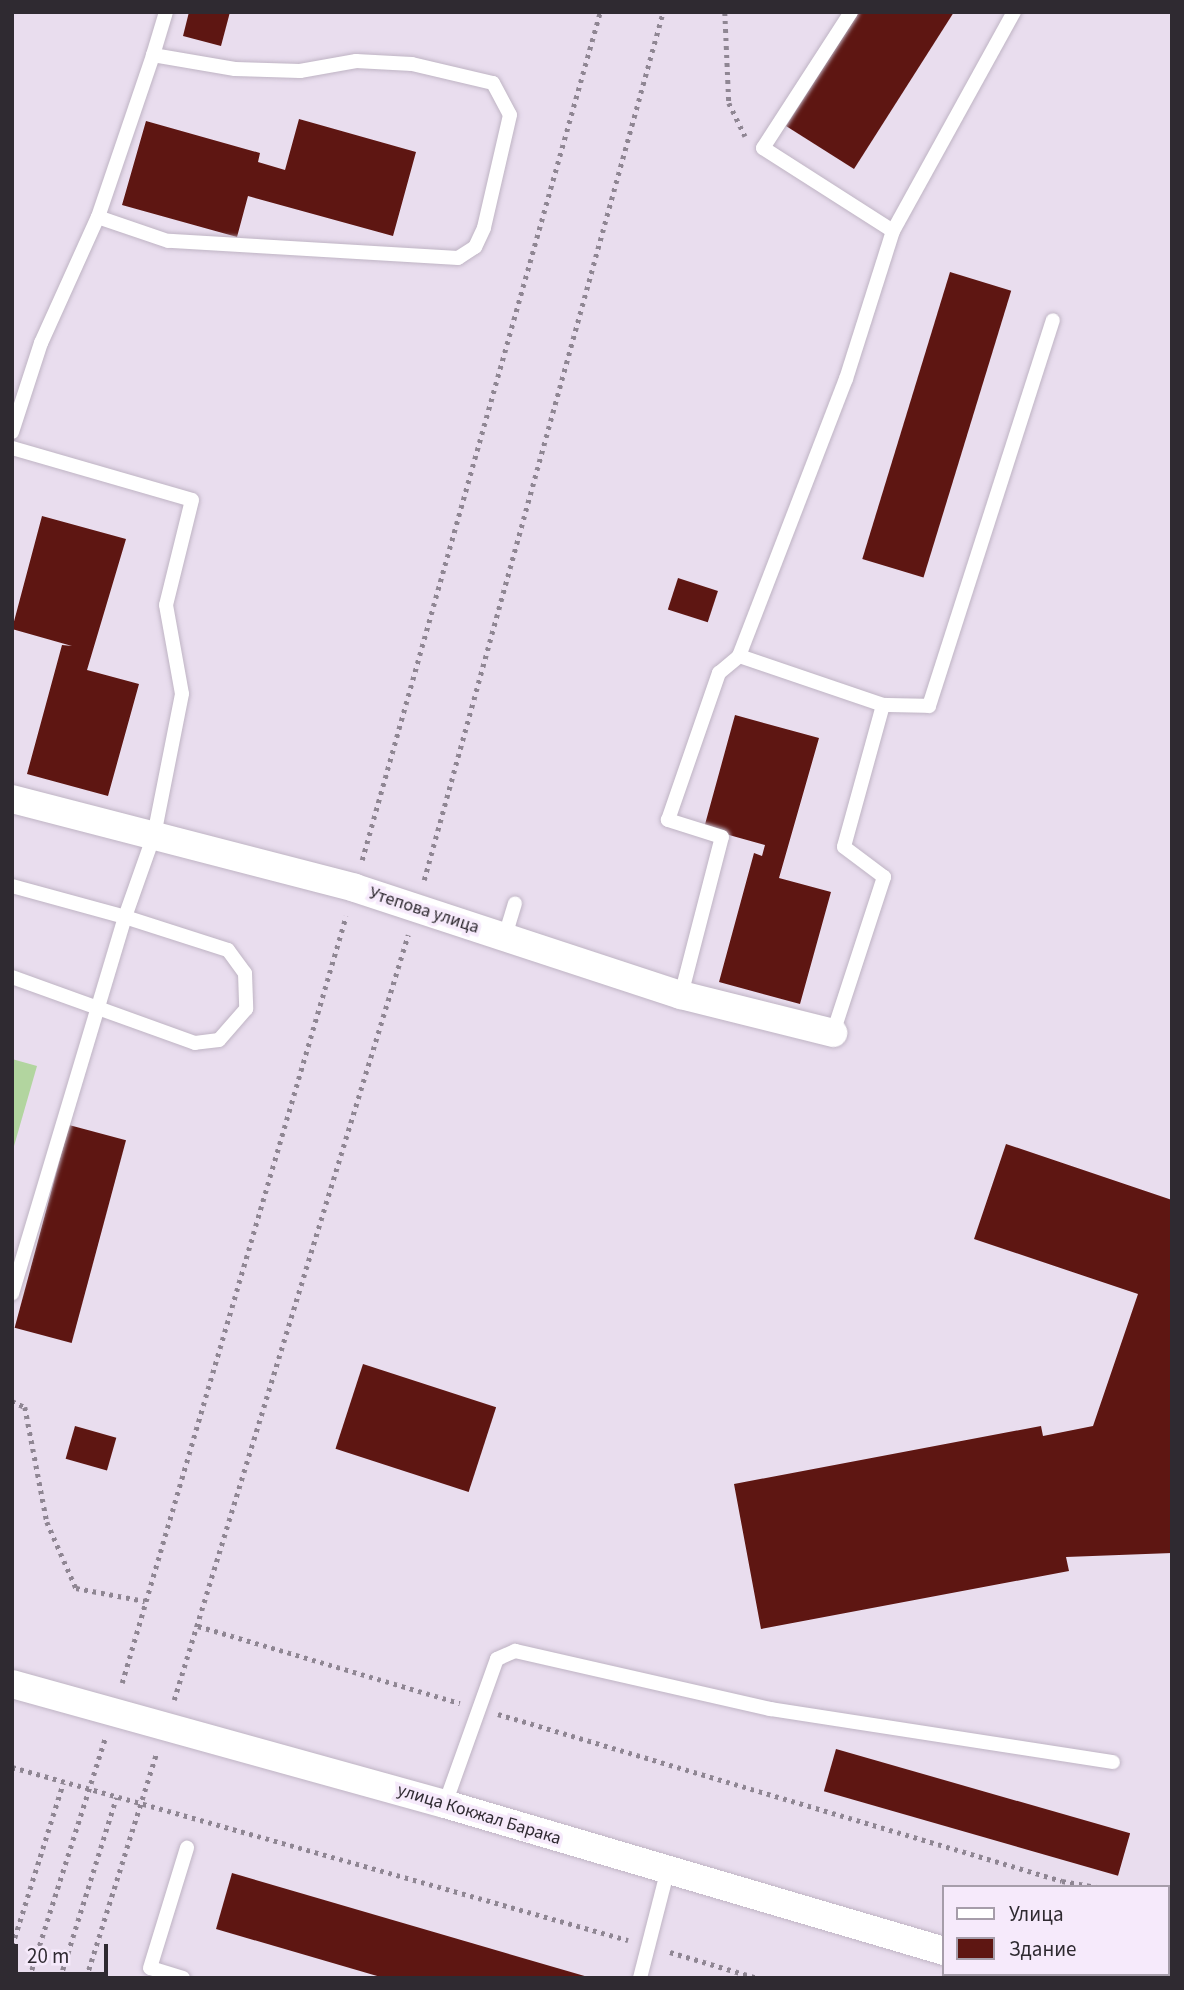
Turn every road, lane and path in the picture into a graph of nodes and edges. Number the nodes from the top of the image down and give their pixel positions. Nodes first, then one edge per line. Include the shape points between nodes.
1 (166, 12) edge
2 (663, 12) edge
3 (725, 12) edge
4 (851, 12) edge
5 (1014, 12) edge
6 (153, 55) junction
7 (763, 148) junction
8 (98, 217) junction
9 (893, 231) junction
10 (1053, 320) dead end
11 (12, 432) edge
12 (12, 448) edge
13 (739, 656) junction
14 (883, 705) junction
15 (12, 799) edge
16 (154, 835) junction
17 (12, 886) edge
18 (515, 902) dead end
19 (415, 911) junction
20 (125, 916) junction
21 (505, 936) junction
22 (12, 977) edge
23 (681, 995) junction
24 (96, 1006) junction
25 (833, 1033) joint
26 (12, 1293) edge
27 (12, 1401) edge
28 (145, 1601) dead end
29 (198, 1626) junction
30 (186, 1667) dead end
31 (12, 1684) edge
32 (477, 1708) junction
33 (1113, 1762) dead end
34 (12, 1767) edge
35 (64, 1783) junction
36 (88, 1790) junction
37 (116, 1798) junction
38 (445, 1804) junction
39 (141, 1805) junction
40 (187, 1848) dead end
41 (667, 1873) junction
42 (1085, 1885) edge
43 (12, 1946) edge
44 (650, 1947) junction
45 (942, 1950) edge
46 (29, 1978) edge
47 (60, 1978) edge
48 (86, 1978) edge
49 (183, 1978) edge
50 (640, 1978) edge
51 (757, 1978) edge

1 - 6 lane
2 - 19 path
3 - 7 path via 729,103 742,134
4 - 7 lane
5 - 9 lane
6 - 8 lane
6 - 8 lane via 234,69 300,71 356,61 412,64 493,83 510,115 484,228 475,247 458,258 167,241
7 - 9 lane
8 - 11 lane via 41,343
9 - 13 lane via 846,379
10 - 14 lane via 929,706
12 - 16 lane via 192,500 166,605 182,694
13 - 14 lane
13 - 23 lane via 719,673 668,820 722,837
14 - 25 lane via 844,847 884,877
15 - 16 street, Утепова улица
16 - 19 street, Утепова улица via 355,888
16 - 20 lane
17 - 20 lane
18 - 21 lane
19 - 21 street, Утепова улица
19 - 29 path
20 - 24 lane
20 - 24 lane via 228,950 245,973 246,1009 219,1040 195,1043
21 - 23 street, Утепова улица
22 - 24 lane
23 - 25 street, Утепова улица
24 - 26 lane
27 - 28 path via 24,1407 47,1522 76,1588
29 - 30 path
29 - 32 path
31 - 38 street, улица Кокжал Барака
32 - 33 lane via 497,1659 515,1651 770,1709
32 - 38 lane
32 - 42 path
34 - 35 path
35 - 36 path
35 - 43 path
36 - 37 path
36 - 46 path
37 - 39 path
37 - 47 path
38 - 41 street, улица Кокжал Барака
39 - 44 path
39 - 48 path
40 - 49 lane via 150,1968
41 - 44 lane
41 - 45 street, улица Кокжал Барака
44 - 50 lane
44 - 51 path

